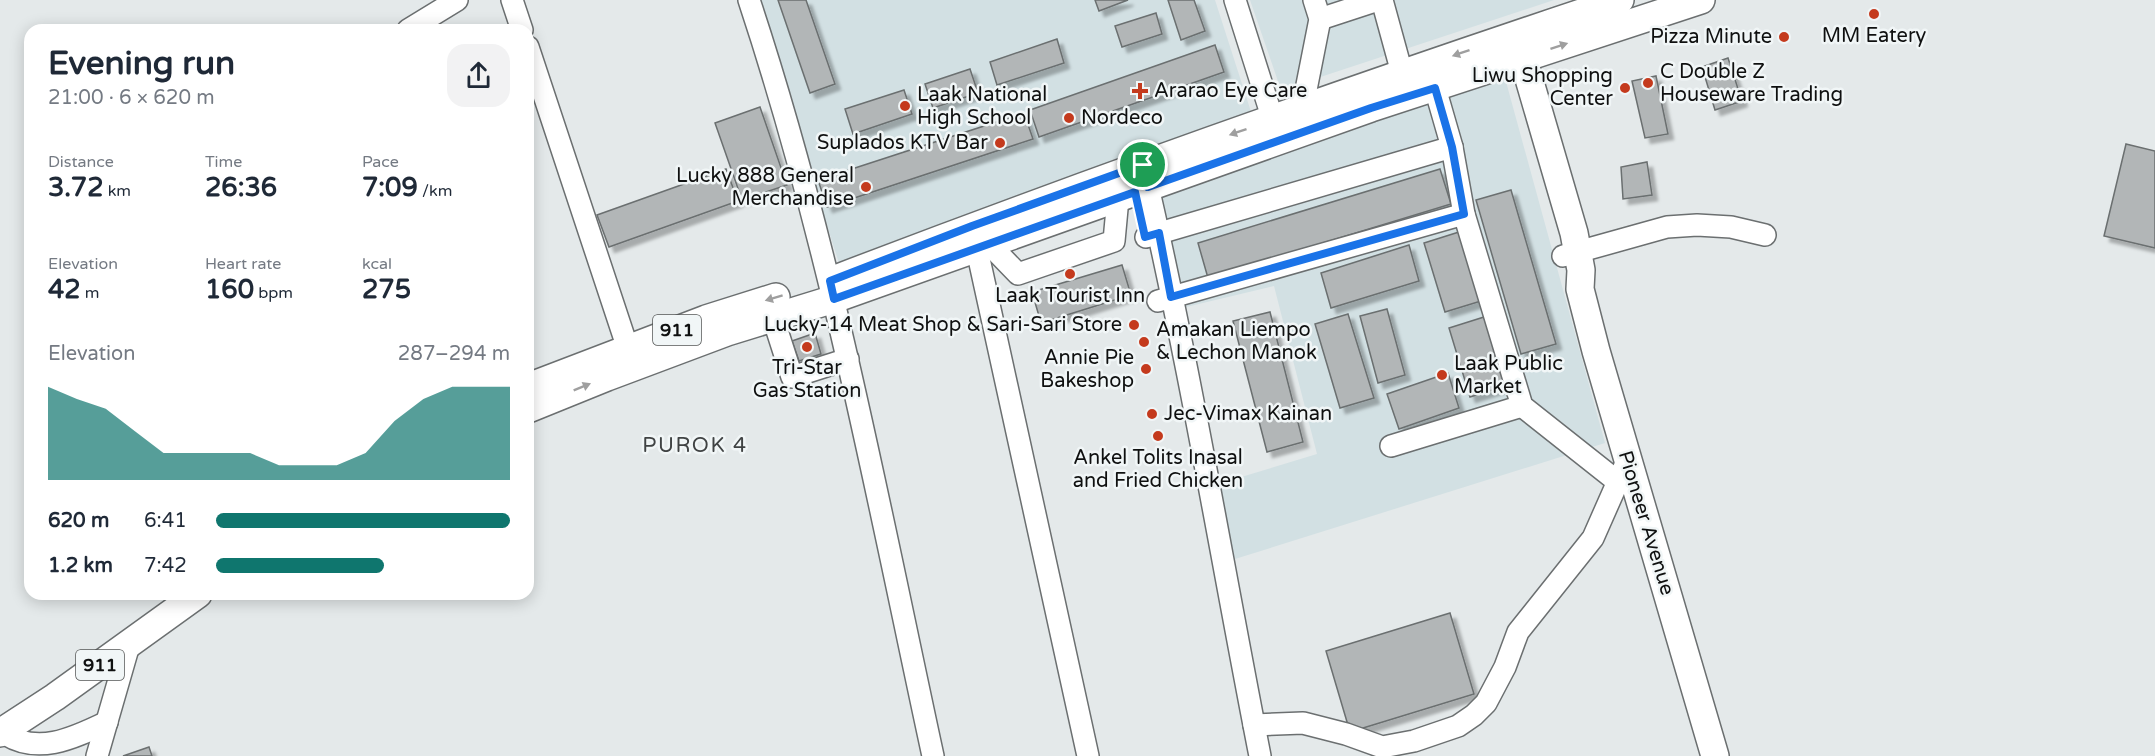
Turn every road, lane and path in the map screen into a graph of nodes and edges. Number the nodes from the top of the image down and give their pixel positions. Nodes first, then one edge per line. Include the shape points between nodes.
1 (457, 0) edge
2 (512, 0) edge
3 (749, 0) edge
4 (1235, 0) edge
5 (1380, 0) edge
6 (1701, 0) edge
7 (1627, 7) edge
8 (1317, 9) edge
9 (418, 24) edge
10 (520, 24) edge
11 (1512, 49) junction
12 (534, 66) edge
13 (1402, 73) junction
14 (1435, 88) junction
15 (1302, 110) junction
16 (1273, 120) junction
17 (1452, 147) junction
18 (1135, 182) junction
19 (1464, 214) junction
20 (1152, 235) junction
21 (1765, 235) dead end
22 (979, 239) junction
23 (1570, 254) junction
24 (832, 290) junction
25 (1165, 299) junction
26 (773, 318) junction
27 (631, 358) junction
28 (848, 360) junction
29 (534, 385) edge
30 (534, 406) edge
31 (1522, 406) junction
32 (1391, 446) dead end
33 (1623, 472) junction
34 (190, 600) edge
35 (129, 645) junction
36 (106, 722) junction
37 (1254, 725) junction
38 (1, 732) edge
39 (97, 756) edge
40 (933, 756) edge
41 (1088, 756) edge
42 (1245, 756) edge
43 (1260, 756) edge
44 (1715, 756) edge

1 - 9 street
2 - 10 street
3 - 24 street via 784,111
4 - 16 street
5 - 8 street
5 - 13 street
6 - 7 main road, 911
7 - 11 main road, 911
8 - 15 street
11 -> 13 main road, 911
11 - 14 main road, 911
11 - 23 main road, Pioneer Avenue
12 - 27 street
13 - 15 main road, 911
14 - 17 street
14 - 18 main road, 911
15 - 16 main road, 911
16 -> 18 main road, 911
17 - 19 street
17 - 20 street
18 - 20 street
18 - 22 main road, 911
18 - 22 street via 1114,241 1018,274
19 - 25 street
19 - 31 street
20 - 25 street
21 - 23 street via 1731,227 1667,227
22 - 24 main road, 911
22 - 41 street
23 - 33 main road, Pioneer Avenue via 1581,270 1580,289
24 - 26 main road, 911
24 -> 27 main road, 911 via 706,319
24 - 28 street
25 - 37 street
25 - 42 street
26 - 27 main road, 911
26 - 28 street via 792,377
27 - 29 main road, 911
30 -> 27 main road, 911
28 - 40 street
31 - 32 street
31 - 33 street
33 - 37 street via 1586,549 1518,632 1486,703 1458,726 1382,747 1303,723
33 - 44 main road, Pioneer Avenue
34 - 35 main road, 911
35 - 36 street
35 - 38 main road, 911
36 - 38 street via 39,748 26,747
36 - 39 street
37 - 43 street

